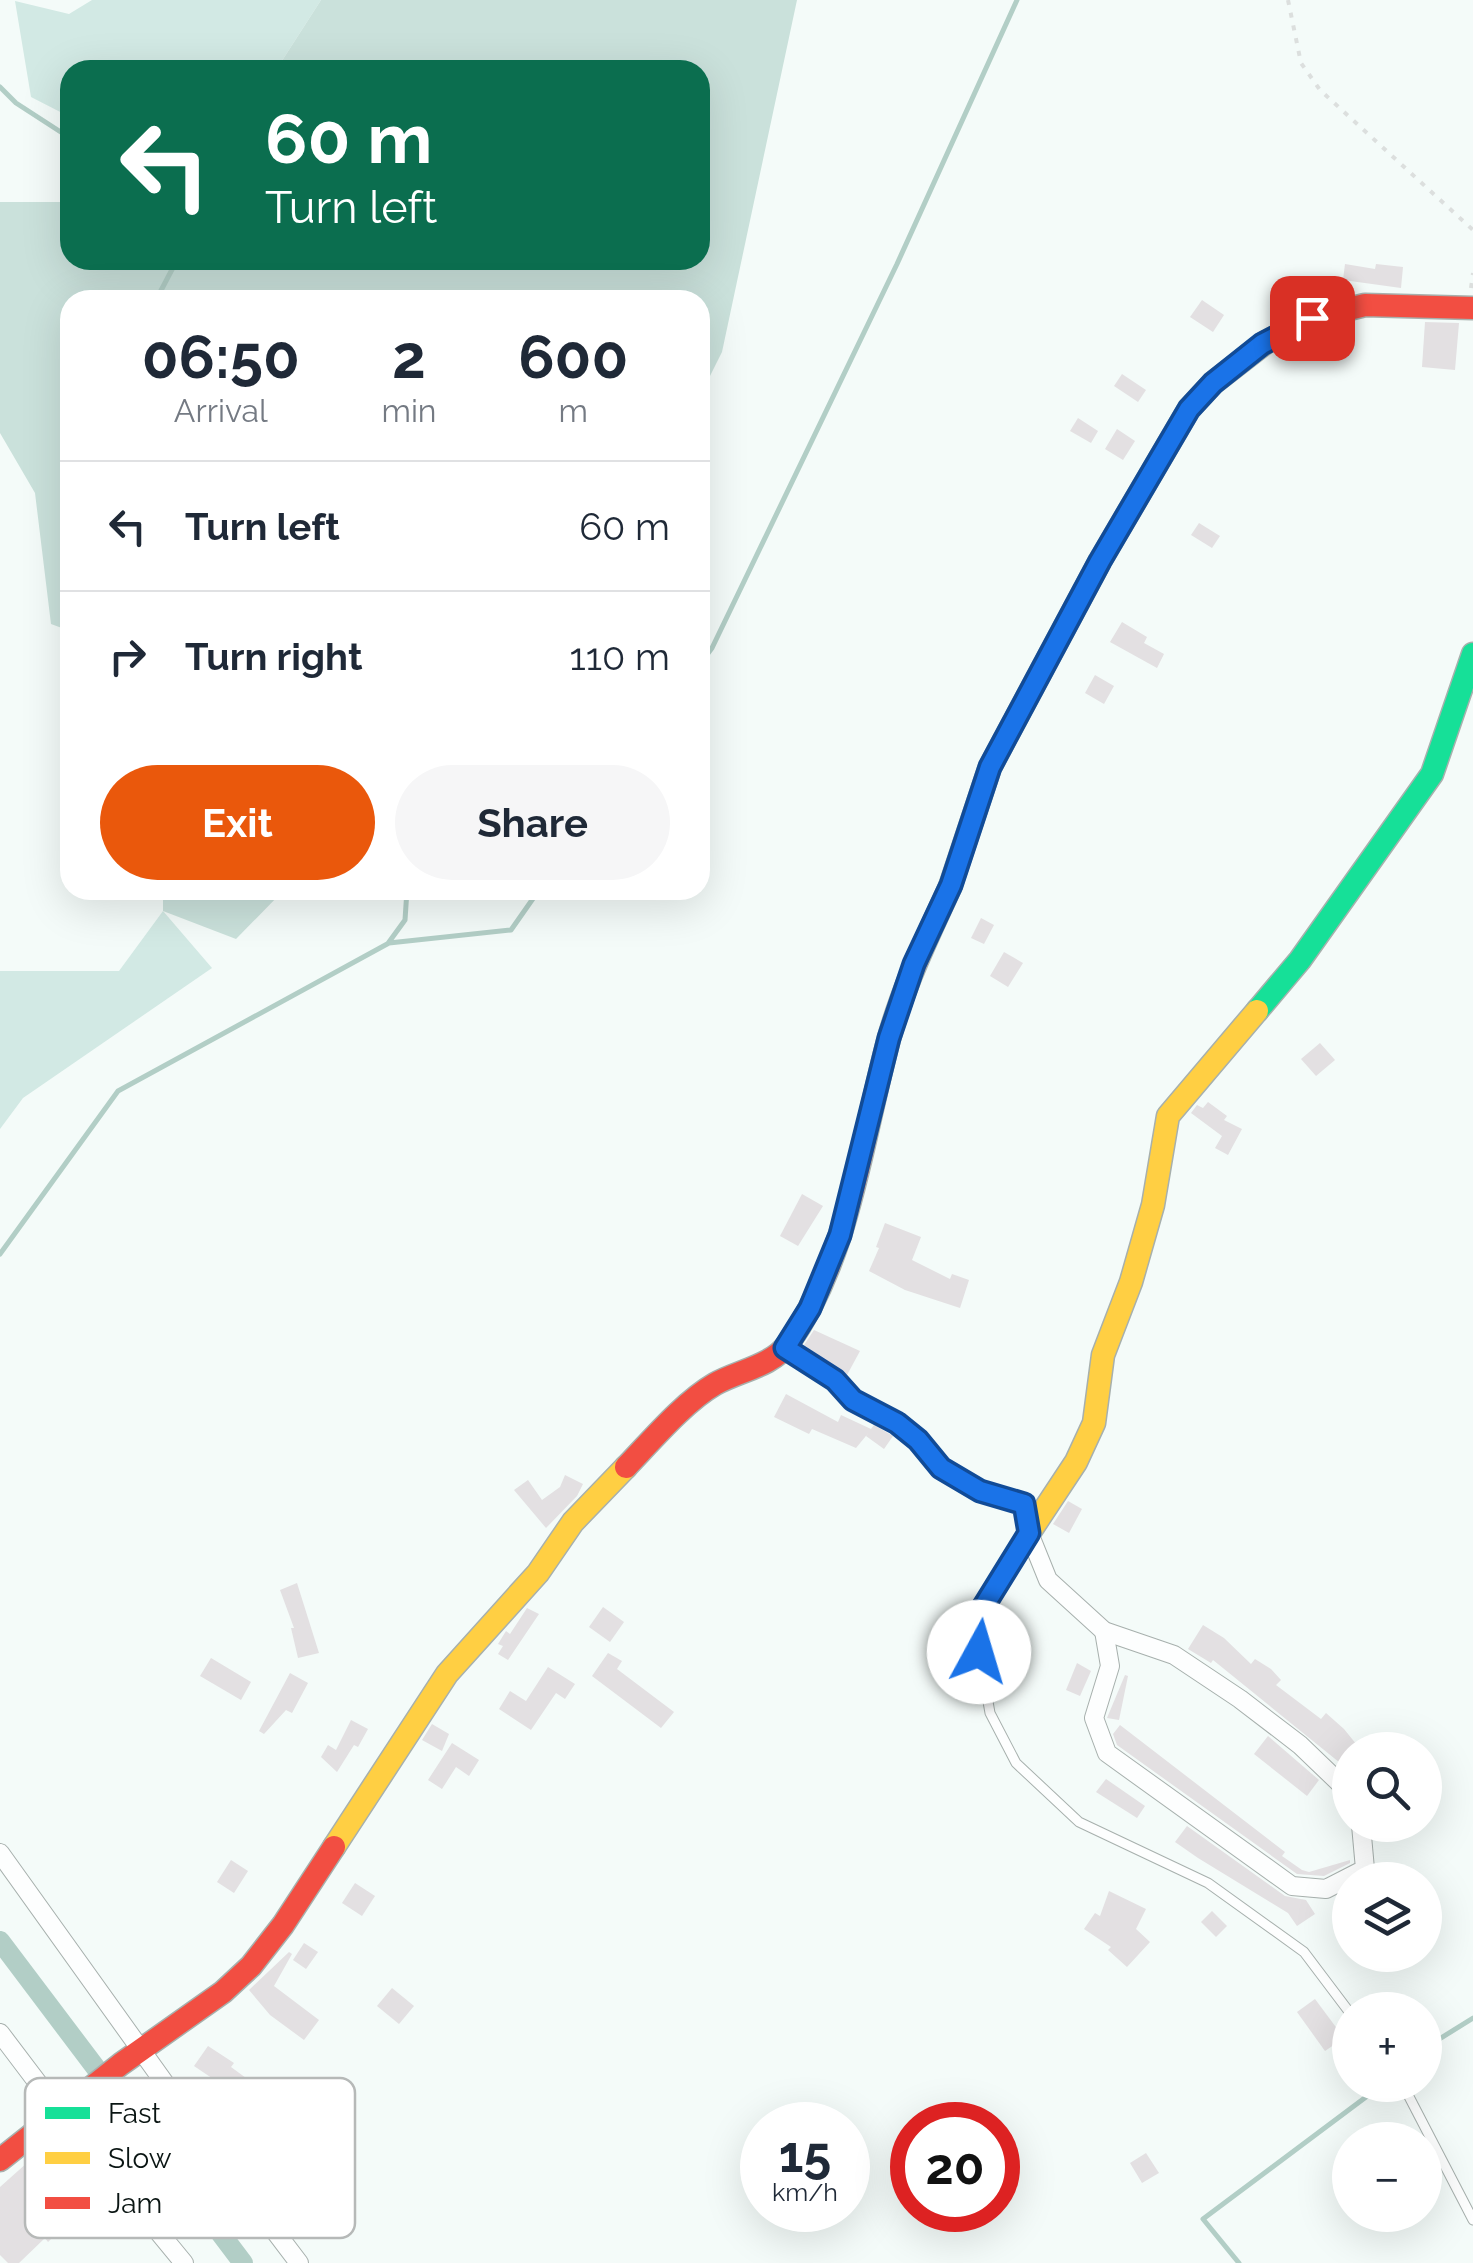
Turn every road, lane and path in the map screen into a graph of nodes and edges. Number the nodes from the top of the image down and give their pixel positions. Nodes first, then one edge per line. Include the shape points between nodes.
1 (1288, 0) edge
2 (1473, 230) edge
3 (1473, 308) edge
4 (1473, 654) edge
5 (785, 1348) junction
6 (1029, 1533) junction
7 (1104, 1631) junction
8 (1332, 1776) edge
9 (1363, 1842) edge
10 (0, 1852) edge
11 (1334, 1992) edge
12 (0, 2033) edge
13 (143, 2048) junction
14 (34, 2078) edge
15 (103, 2078) edge
16 (164, 2078) edge
17 (1413, 2102) edge
18 (25, 2140) edge
19 (0, 2160) edge
20 (1473, 2220) edge
21 (163, 2238) edge
22 (280, 2238) edge
23 (184, 2263) edge
24 (299, 2263) edge

1 - 2 path via 1301,63 1320,90
3 - 5 street via 1365,305 1312,318 1262,344 1189,409 990,767 889,1038 840,1235
4 - 6 street via 1432,774 1300,960 1168,1116 1131,1282 1103,1354 1094,1423
5 - 6 street via 853,1400 897,1423 941,1468 980,1491 1024,1504
5 - 13 street via 714,1385 573,1522 538,1573 447,1674 250,1966
6 - 7 street via 1048,1580
6 - 11 lane via 974,1622 990,1712 1016,1763 1079,1822 1208,1883 1304,1952
7 - 8 street via 1174,1655
7 - 9 street via 1110,1666 1094,1718 1107,1753 1292,1886 1326,1888 1365,1869
10 - 13 street
12 - 14 street
13 - 15 street
13 - 16 street
17 - 20 lane
18 - 19 street
21 - 23 street
22 - 24 street

